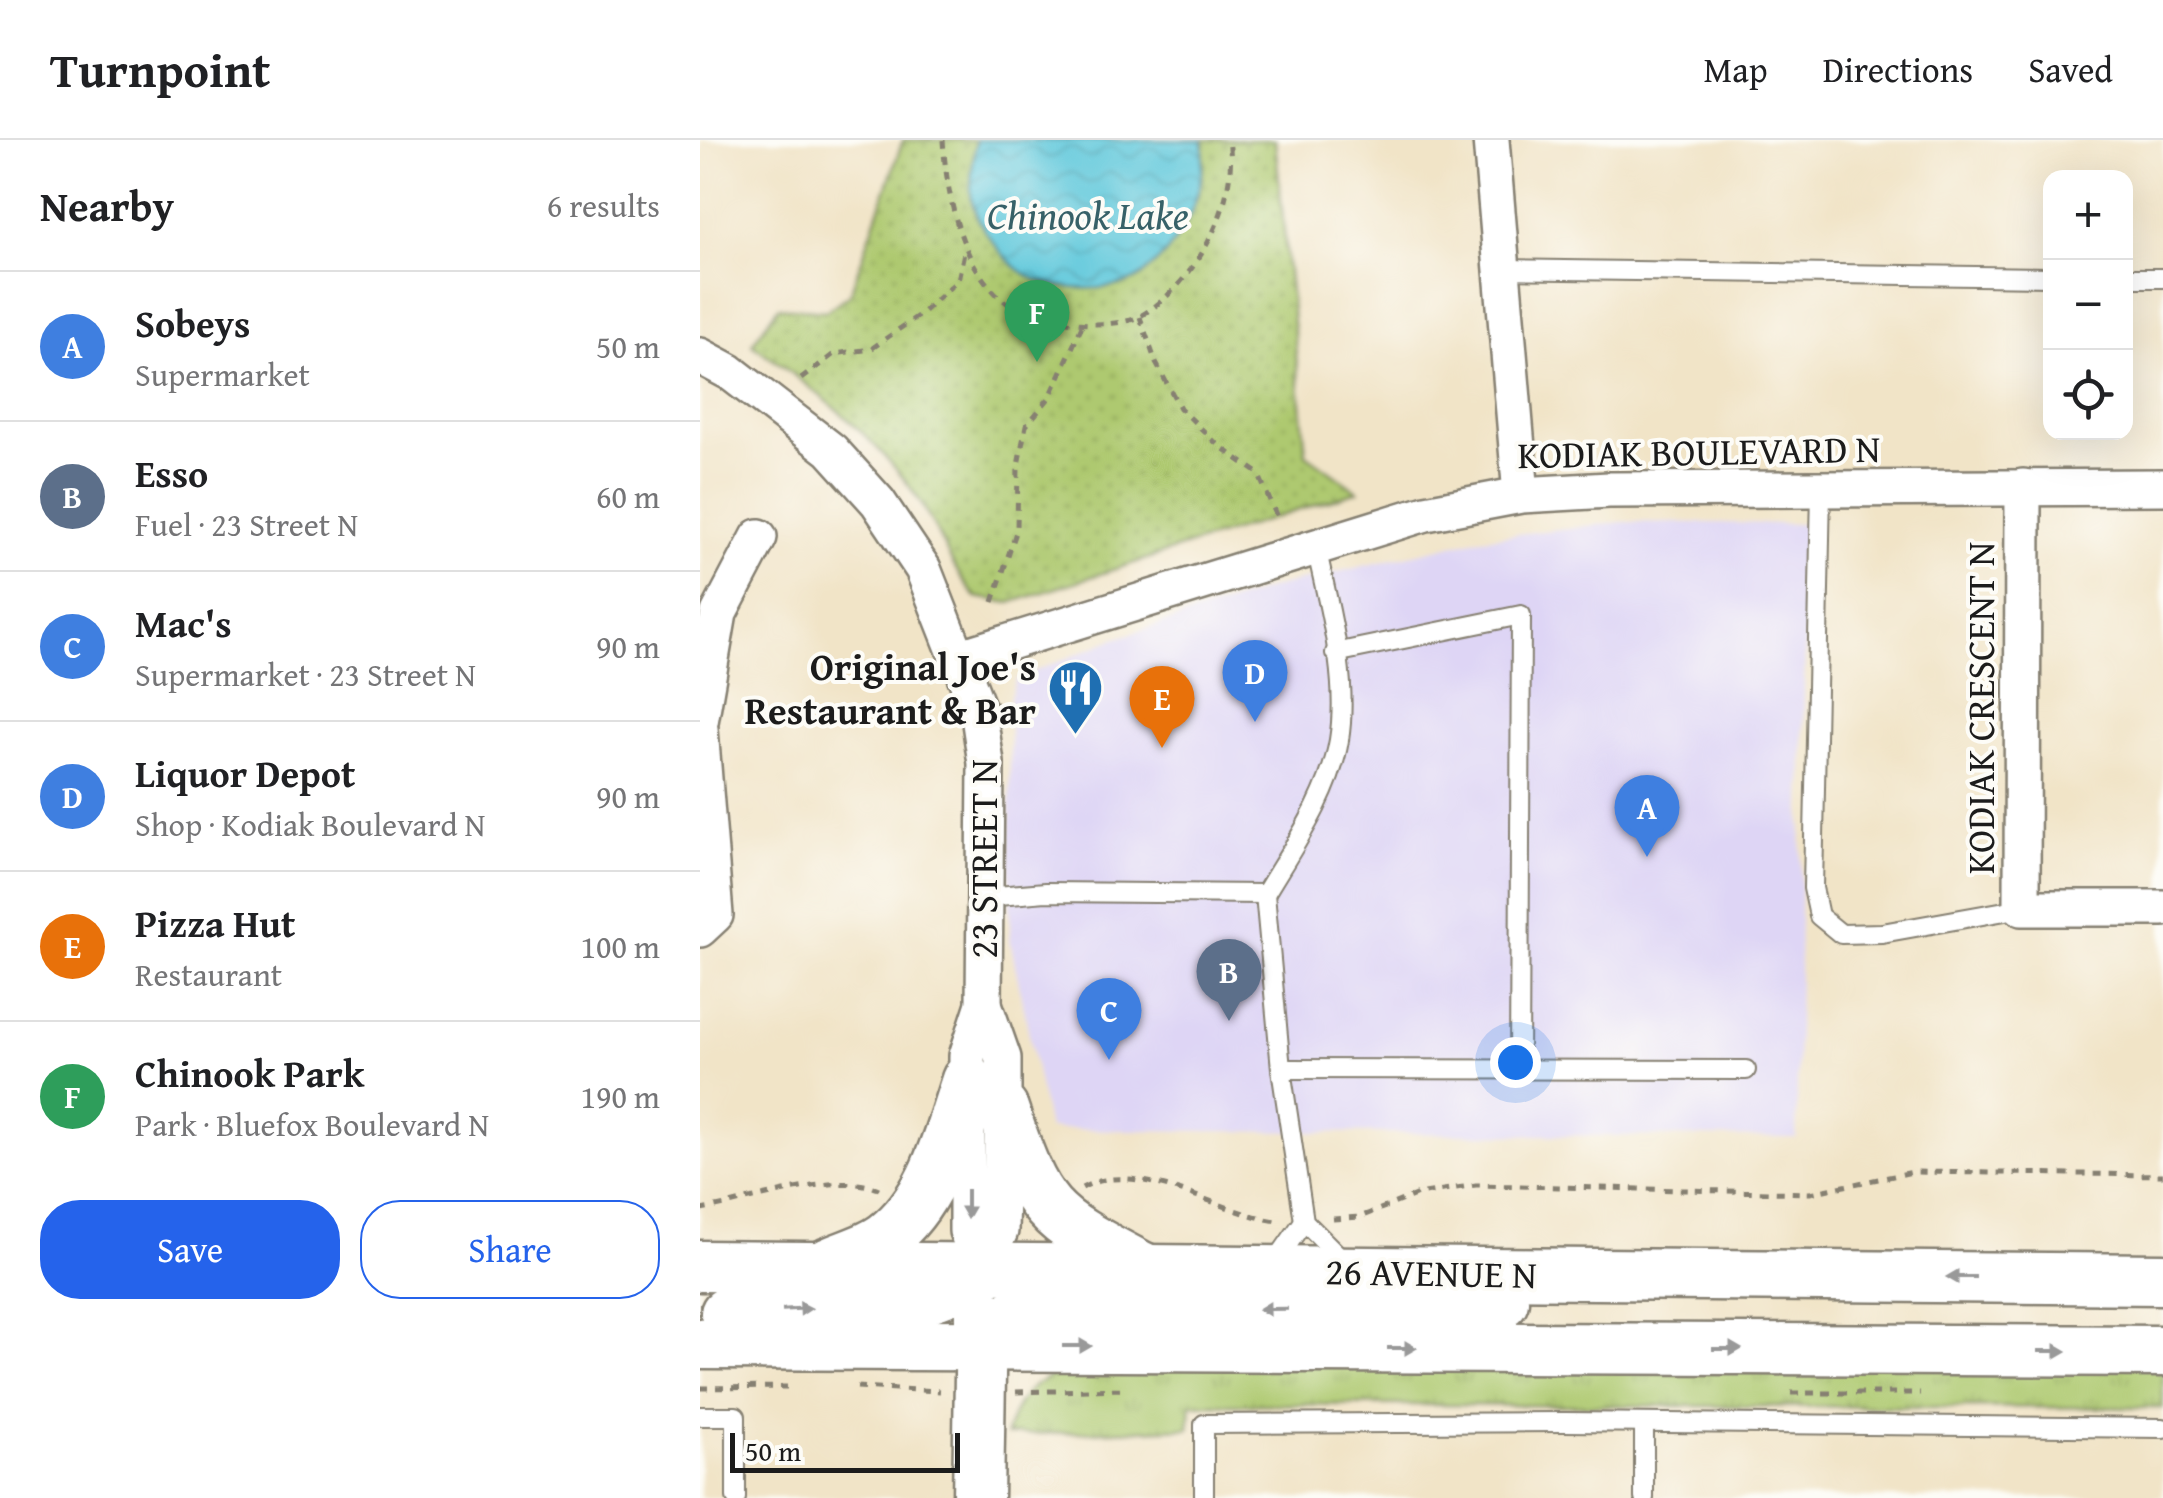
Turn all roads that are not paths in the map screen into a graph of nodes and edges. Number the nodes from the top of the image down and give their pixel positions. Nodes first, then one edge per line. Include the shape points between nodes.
1 (1491, 140) edge
2 (1499, 270) junction
3 (2043, 277) edge
4 (2133, 278) edge
5 (2163, 278) edge
6 (700, 356) edge
7 (2024, 488) junction
8 (2163, 488) edge
9 (1821, 490) junction
10 (1521, 494) junction
11 (759, 537) dead end
12 (1316, 548) junction
13 (1336, 654) junction
14 (961, 657) junction
15 (700, 726) edge
16 (1266, 894) junction
17 (984, 897) junction
18 (2022, 908) junction
19 (2163, 908) edge
20 (700, 929) edge
21 (1281, 1069) junction
22 (1519, 1070) junction
23 (1746, 1070) dead end
24 (985, 1094) junction
25 (1304, 1221) junction
26 (700, 1266) edge
27 (820, 1267) junction
28 (1268, 1270) junction
29 (982, 1271) junction
30 (1149, 1271) junction
31 (1354, 1271) junction
32 (1612, 1275) junction
33 (2163, 1278) edge
34 (700, 1314) edge
35 (700, 1344) edge
36 (980, 1344) junction
37 (2163, 1351) edge
38 (700, 1416) edge
39 (1644, 1423) junction
40 (2163, 1428) edge
41 (736, 1498) edge
42 (978, 1498) edge
43 (1204, 1498) edge
44 (1644, 1498) edge

1 - 2 street
2 - 3 lane
2 - 10 street
4 - 5 lane
6 - 14 street, 23 STREET N via 831,450 878,502 923,569
7 - 8 street, KODIAK BOULEVARD N
7 - 9 street, KODIAK BOULEVARD N
7 - 18 street, KODIAK CRESCENT N
9 - 10 street, KODIAK BOULEVARD N
9 - 18 lane via 1812,888 1820,916 1841,934
10 - 12 street, KODIAK BOULEVARD N via 1426,513
11 - 15 street via 719,613
12 - 13 lane
12 - 14 street, KODIAK BOULEVARD N
13 - 16 lane via 1339,742 1311,814
13 - 22 lane via 1521,615
14 - 17 street, 23 STREET N via 986,763
15 - 20 street via 715,915
16 - 17 lane
16 - 21 lane
17 - 24 street, 23 STREET N via 984,1004 967,1056
18 - 19 street, KODIAK CRESCENT N
21 - 22 lane
21 - 25 lane
22 - 23 lane
24 - 27 main road via 909,1216 883,1240
24 - 29 street, 23 STREET N via 967,1232
24 - 30 main road via 1051,1214
25 - 28 lane
25 - 31 lane
26 - 27 main road, 26 AVENUE N
27 - 29 main road, 26 AVENUE N
28 - 30 main road, 26 AVENUE N
28 - 31 main road, 26 AVENUE N
29 - 30 main road, 26 AVENUE N
34 -> 29 main road via 906,1306 953,1290
29 - 36 main road, 23 STREET N
31 - 32 main road, 26 AVENUE N
33 -> 32 main road, 26 AVENUE N
32 -> 36 main road via 1508,1301 1429,1307 1034,1312 1000,1322
35 - 36 main road, 26 AVENUE N
36 -> 37 main road, 26 AVENUE N
36 - 42 main road, 23 STREET N
38 - 41 lane via 736,1416
39 - 40 lane
39 - 43 lane via 1204,1424
39 - 44 lane

